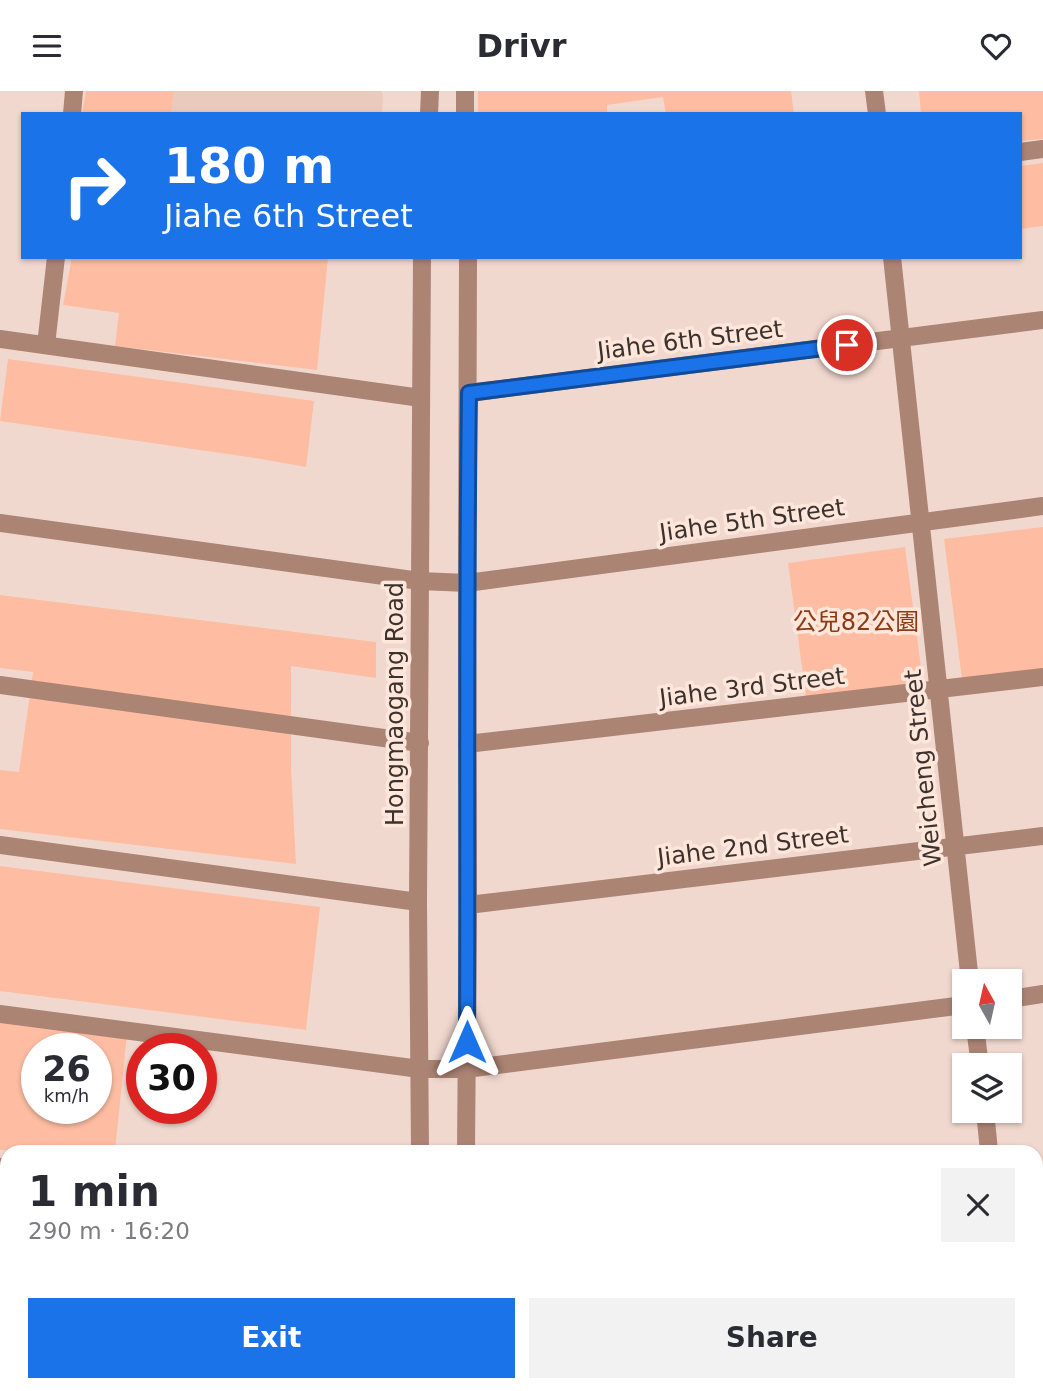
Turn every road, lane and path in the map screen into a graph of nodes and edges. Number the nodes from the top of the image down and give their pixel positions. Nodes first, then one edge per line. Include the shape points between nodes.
1 (74, 91) edge
2 (430, 91) edge
3 (466, 91) edge
4 (874, 91) edge
5 (72, 112) edge
6 (429, 112) edge
7 (465, 112) edge
8 (877, 112) edge
9 (1043, 149) edge
10 (1022, 152) edge
11 (56, 259) edge
12 (422, 259) edge
13 (468, 259) edge
14 (892, 259) edge
15 (1043, 320) edge
16 (901, 338) junction
17 (0, 339) edge
18 (46, 345) junction
19 (469, 393) junction
20 (421, 398) junction
21 (1043, 506) edge
22 (921, 522) junction
23 (0, 523) edge
24 (420, 581) junction
25 (467, 583) junction
26 (1043, 677) edge
27 (0, 685) edge
28 (939, 689) junction
29 (420, 743) junction
30 (467, 744) junction
31 (1043, 836) edge
32 (0, 845) edge
33 (956, 846) junction
34 (418, 902) junction
35 (468, 905) junction
36 (970, 969) edge
37 (1043, 994) edge
38 (1022, 997) edge
39 (952, 1007) edge
40 (0, 1014) edge
41 (420, 1069) junction
42 (467, 1069) junction
43 (986, 1123) edge
44 (420, 1145) edge
45 (466, 1145) edge
46 (988, 1145) edge

1 - 5 street
2 - 6 street
3 - 7 street
4 - 8 street
9 - 10 street
11 - 18 street
12 - 20 street, Hongmaogang Road
13 - 19 street
14 - 16 street, Weicheng Street
15 - 16 street, Jiahe 6th Street
16 - 19 street, Jiahe 6th Street
16 - 22 street, Weicheng Street
17 - 18 street
18 - 20 street
19 - 25 street
20 - 24 street, Hongmaogang Road
21 - 22 street, Jiahe 5th Street
22 - 25 street, Jiahe 5th Street
22 - 28 street, Weicheng Street
23 - 24 street, Jiahe 5th Street
24 - 25 street, Jiahe 5th Street
24 - 29 street, Hongmaogang Road
25 - 30 street
26 - 28 street, Jiahe 3rd Street
27 - 29 street
28 - 30 street, Jiahe 3rd Street
28 - 33 street, Weicheng Street
29 - 34 street, Hongmaogang Road
30 - 35 street
31 - 33 street, Jiahe 2nd Street
32 - 34 street
33 - 35 street, Jiahe 2nd Street
33 - 36 street, Weicheng Street
34 - 41 street, Hongmaogang Road
35 - 42 street
37 - 38 street
39 - 42 street
40 - 41 street
41 - 42 street
41 - 44 street, Hongmaogang Road
42 - 45 street
43 - 46 street

